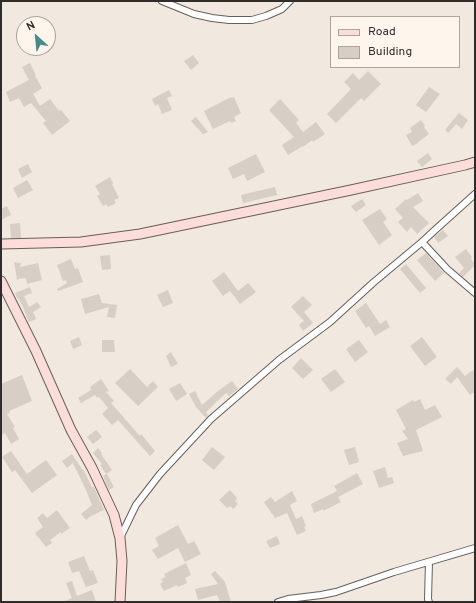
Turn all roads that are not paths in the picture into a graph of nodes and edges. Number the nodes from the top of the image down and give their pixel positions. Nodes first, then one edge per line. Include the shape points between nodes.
1 (162, 1) edge
2 (290, 1) edge
3 (475, 162) edge
4 (475, 194) edge
5 (422, 242) junction
6 (1, 244) edge
7 (1, 281) edge
8 (475, 293) edge
9 (120, 538) junction
10 (475, 548) edge
11 (429, 562) junction
12 (120, 602) edge
13 (278, 602) edge
14 (429, 602) edge

1 - 2 street via 194,14 229,20 252,20 266,16 282,9
3 - 6 main road via 140,234 81,242
4 - 5 street
5 - 8 street via 447,269
5 - 9 street via 330,322 279,360 211,419 160,474 136,505
7 - 9 main road via 114,515
9 - 12 main road
10 - 11 street
11 - 13 street via 336,592
11 - 14 street

